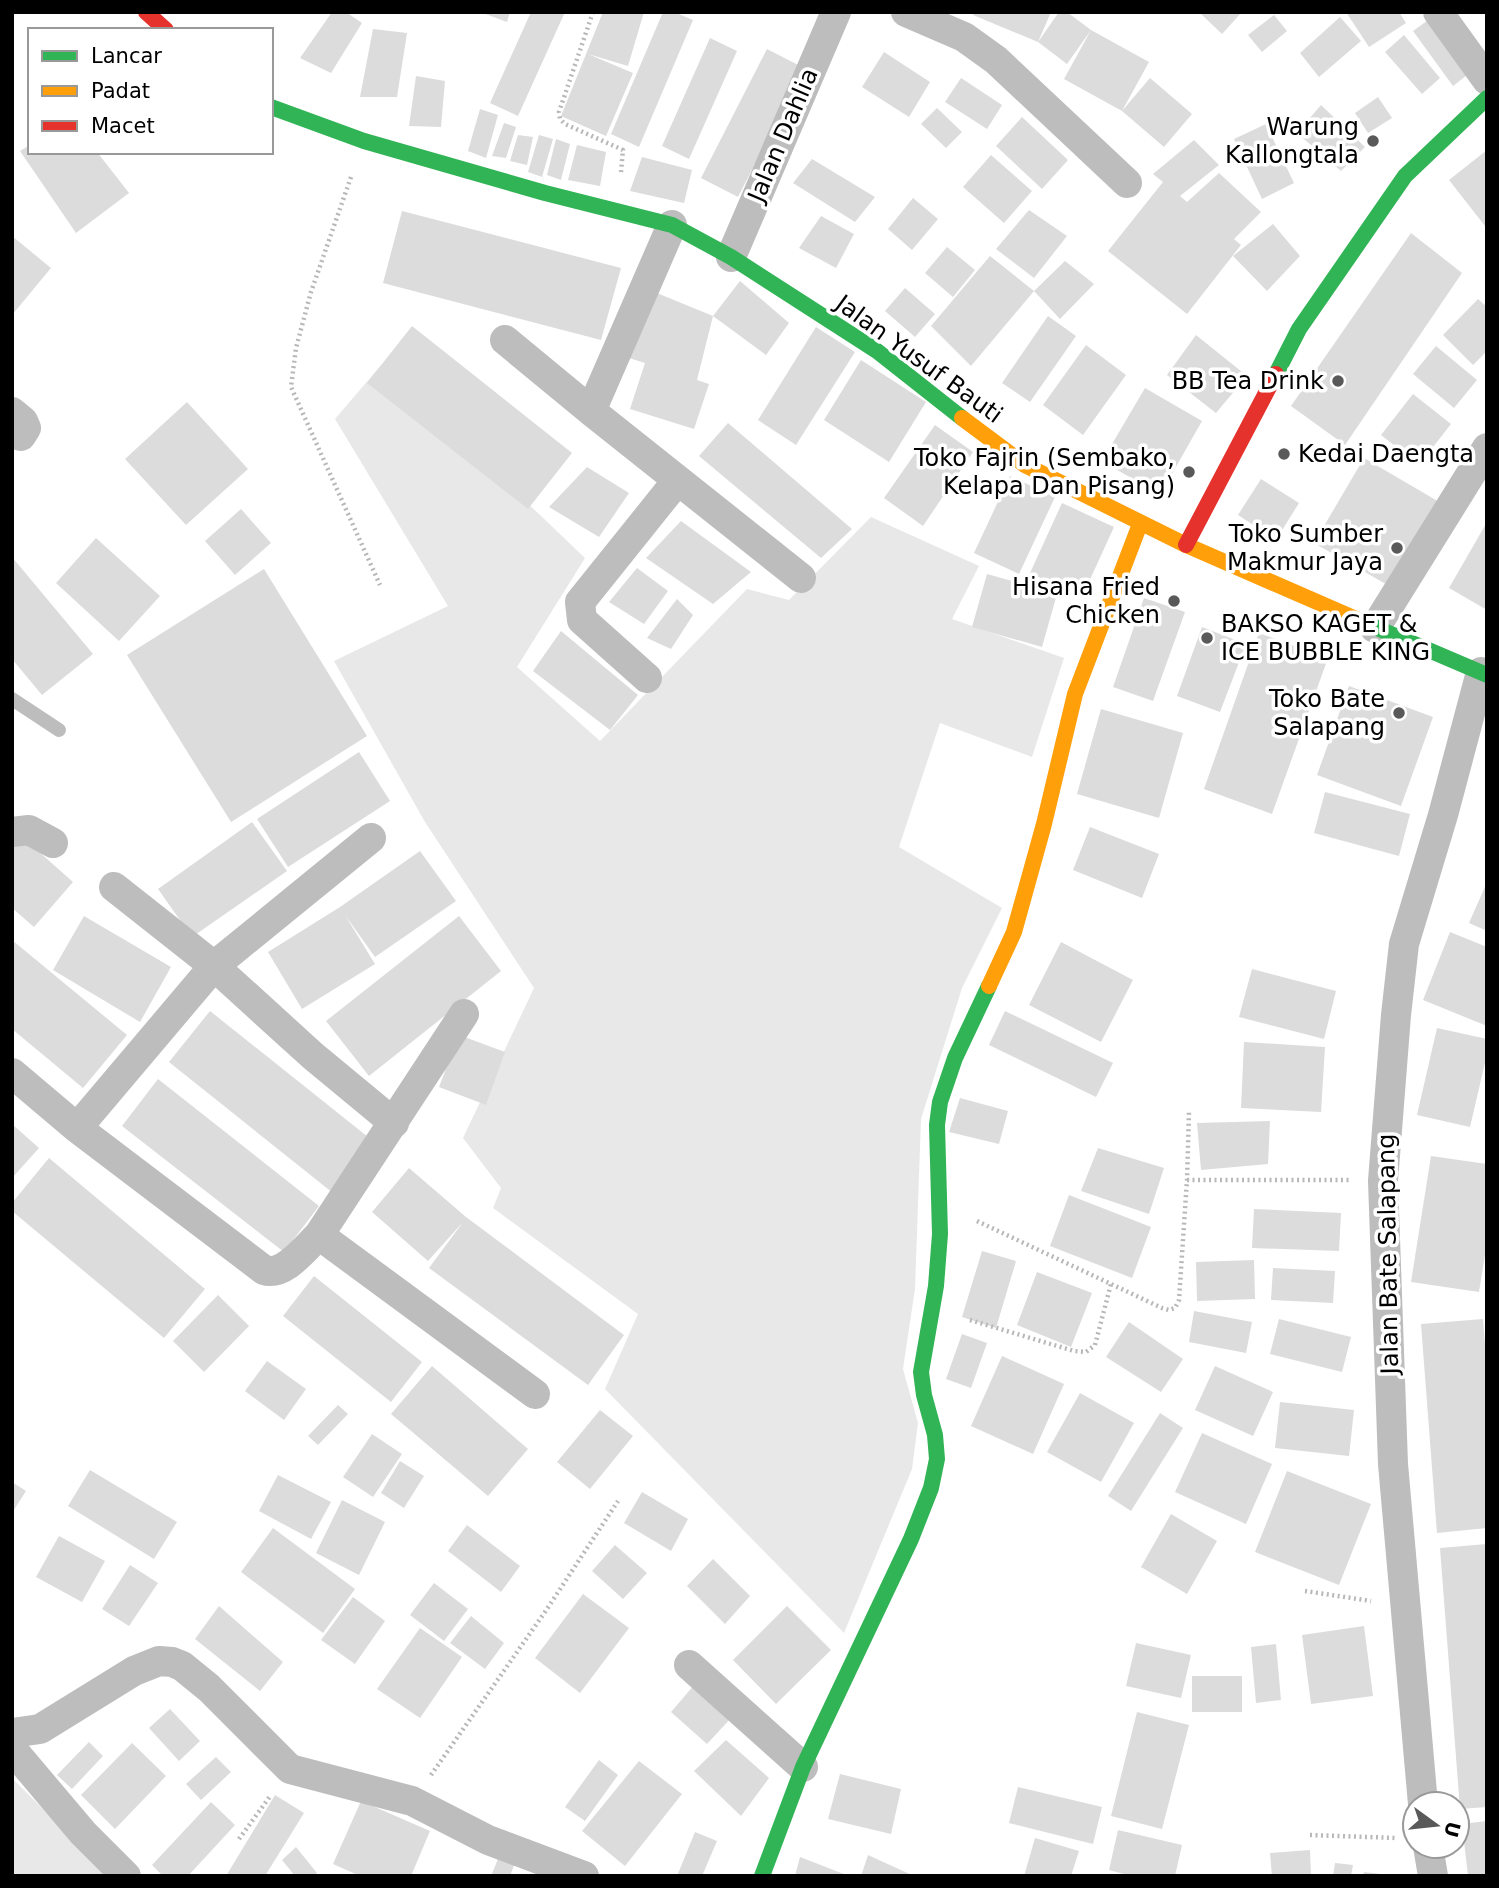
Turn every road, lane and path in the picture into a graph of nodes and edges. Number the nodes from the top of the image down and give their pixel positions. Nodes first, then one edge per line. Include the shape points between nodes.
1 (146, 12) edge
2 (593, 12) edge
3 (836, 12) edge
4 (906, 12) edge
5 (1438, 12) edge
6 (164, 28) edge
7 (1487, 80) edge
8 (1487, 98) edge
9 (273, 108) edge
10 (364, 141) junction
11 (1126, 183) dead end
12 (617, 211) junction
13 (672, 225) junction
14 (731, 257) junction
15 (505, 340) dead end
16 (12, 411) edge
17 (591, 411) junction
18 (12, 433) edge
19 (1487, 448) edge
20 (677, 481) junction
21 (1140, 524) junction
22 (1186, 545) junction
23 (801, 578) dead end
24 (380, 585) dead end
25 (1375, 628) junction
26 (1484, 673) edge
27 (647, 678) dead end
28 (12, 699) edge
29 (58, 730) dead end
30 (12, 832) edge
31 (371, 838) dead end
32 (52, 843) dead end
33 (114, 887) dead end
34 (214, 966) junction
35 (464, 1014) dead end
36 (12, 1073) edge
37 (1189, 1112) dead end
38 (394, 1124) junction
39 (77, 1128) junction
40 (1187, 1180) junction
41 (1383, 1181) junction
42 (938, 1203) junction
43 (320, 1235) junction
44 (1111, 1284) junction
45 (932, 1308) junction
46 (535, 1394) dead end
47 (618, 1501) dead end
48 (1305, 1591) dead end
49 (1406, 1610) junction
50 (689, 1665) dead end
51 (12, 1733) edge
52 (12, 1749) edge
53 (803, 1767) junction
54 (290, 1769) junction
55 (1422, 1790) edge
56 (412, 1801) junction
57 (1310, 1835) dead end
58 (239, 1839) dead end
59 (1401, 1841) edge
60 (1425, 1860) edge
61 (126, 1876) edge
62 (584, 1876) edge
63 (762, 1876) edge
64 (1433, 1876) edge

1 - 6 street
2 - 12 path via 558,112 565,124 623,149
3 - 14 street, Jalan Dahlia
4 - 11 street via 964,37 996,60
5 - 7 street
8 - 22 street via 1405,176 1299,329
9 - 10 street, Jalan Yusuf Bauti
10 - 12 street, Jalan Yusuf Bauti
10 - 24 path via 311,292 291,387
12 - 13 street, Jalan Yusuf Bauti
13 - 14 street, Jalan Yusuf Bauti
13 - 17 street
14 - 21 street, Jalan Yusuf Bauti via 877,351 1025,465
15 - 17 street
16 - 18 street via 26,426 21,436
17 - 20 street
19 - 25 street
20 - 23 street
20 - 27 street via 580,603 582,620
21 - 22 street, Jalan Yusuf Bauti
21 - 42 street via 1075,694 1014,932 955,1058 940,1102
22 - 25 street, Jalan Yusuf Bauti
25 - 26 street, Jalan Yusuf Bauti
26 - 41 street, Jalan Bate Salapang via 1405,944
28 - 29 lane
30 - 32 street via 29,830
31 - 34 street
33 - 34 street
34 - 38 street
34 - 39 street
35 - 38 street
36 - 39 street
37 - 40 path
38 - 43 street
39 - 43 street via 264,1270 279,1271
40 - 41 path
40 - 44 path via 1180,1300 1175,1308 1162,1308
41 - 49 street, Jalan Bate Salapang via 1393,1464
42 - 44 path
42 - 45 street via 940,1234
43 - 46 street
44 - 45 path via 1095,1346 1086,1352
45 - 53 street via 921,1372 935,1435 937,1459 931,1488
47 - 56 path
48 - 49 path
49 - 55 street, Jalan Bate Salapang
50 - 53 street
51 - 54 street via 57,1720 134,1671 159,1661 172,1662 209,1688
52 - 61 street
53 - 63 street
54 - 56 street
54 - 58 path
56 - 62 street via 488,1840
57 - 59 path
60 - 64 street

